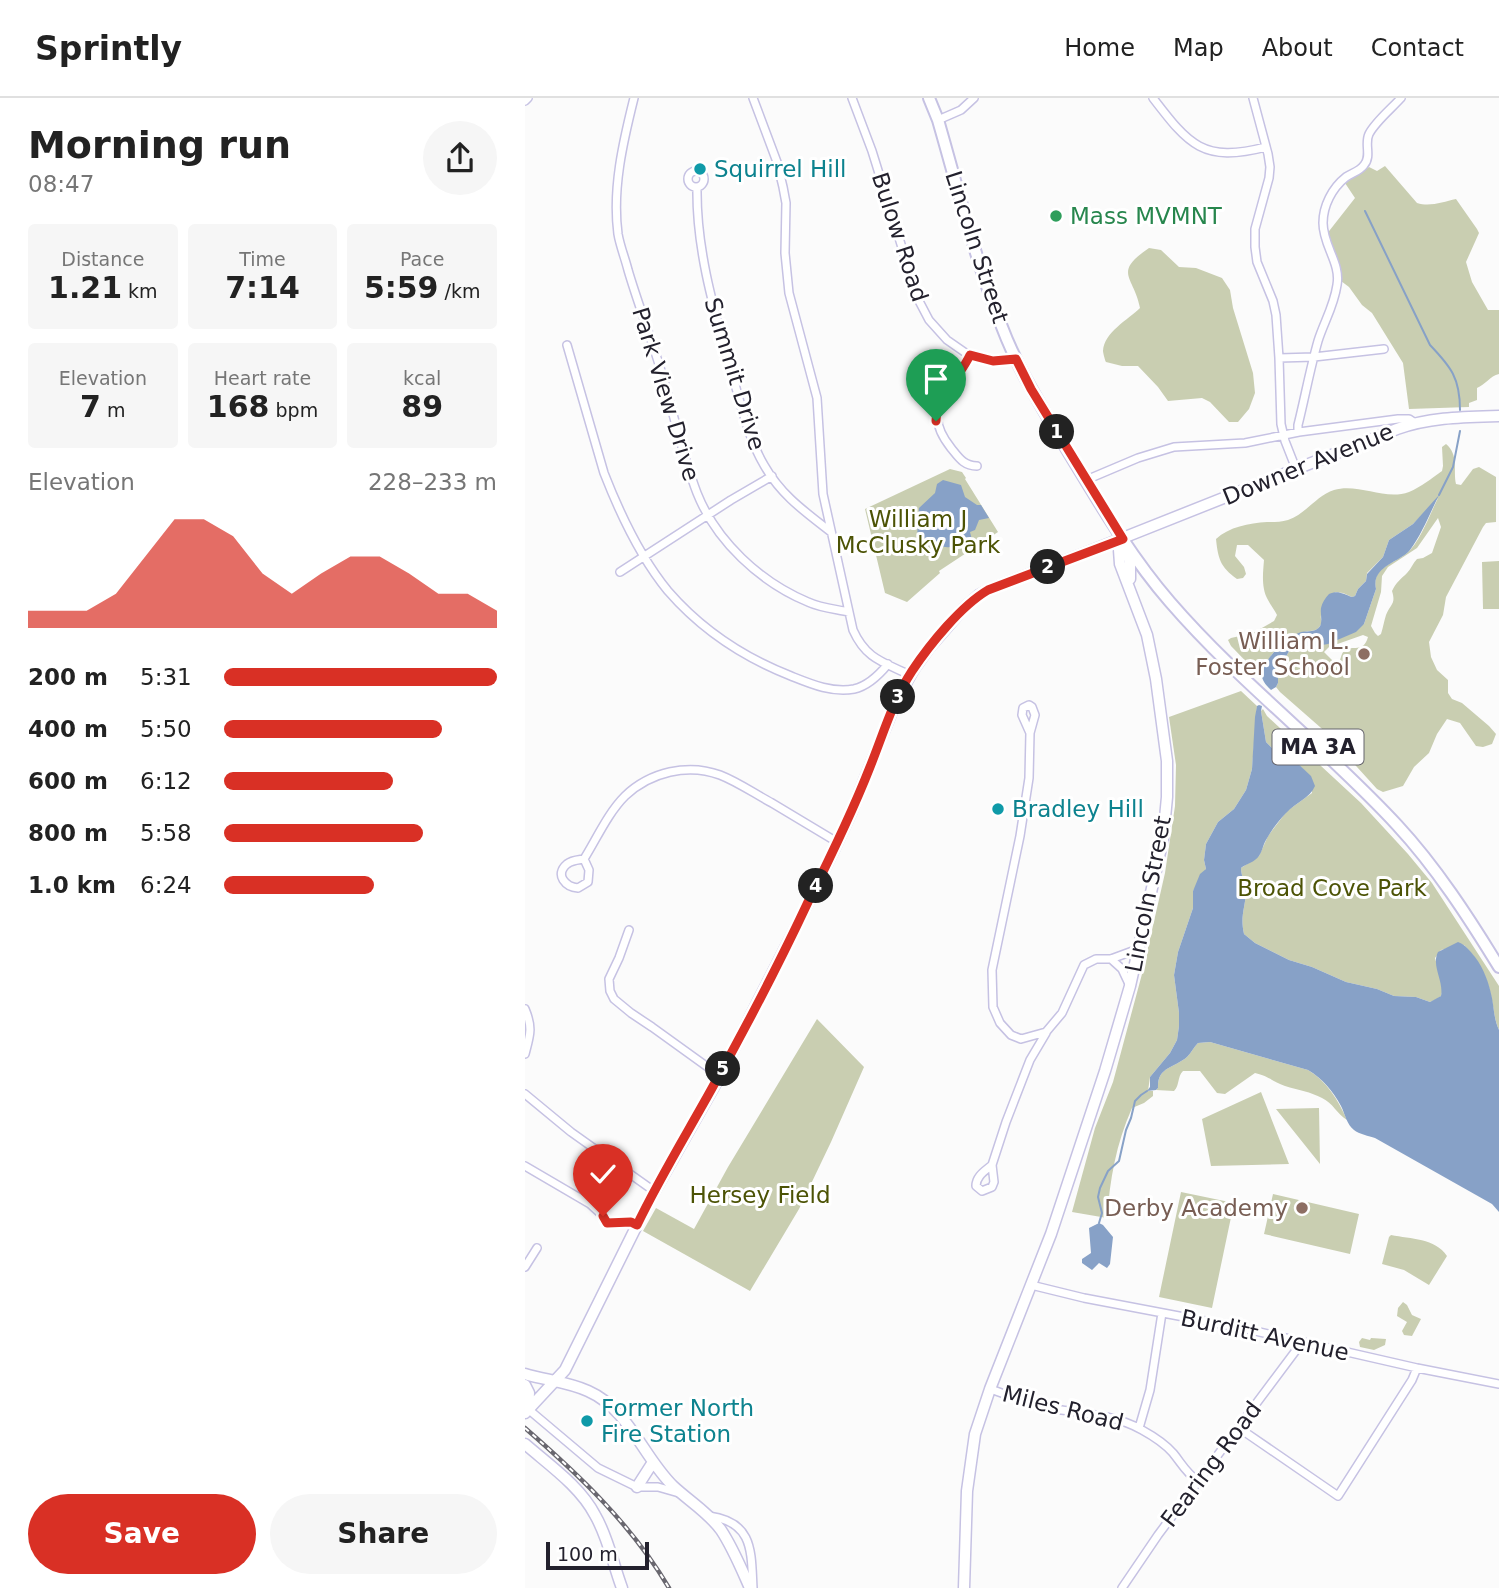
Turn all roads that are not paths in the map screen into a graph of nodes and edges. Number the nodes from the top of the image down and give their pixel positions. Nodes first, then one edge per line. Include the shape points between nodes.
1 (634, 98) edge
2 (753, 98) edge
3 (852, 98) edge
4 (929, 98) edge
5 (974, 98) edge
6 (1153, 98) edge
7 (1253, 98) edge
8 (1401, 98) edge
9 (938, 120) junction
10 (1266, 147) junction
11 (697, 187) dead end
12 (567, 345) dead end
13 (1384, 349) dead end
14 (970, 355) junction
15 (1314, 357) junction
16 (1279, 358) junction
17 (1016, 359) junction
18 (1499, 416) edge
19 (1415, 423) junction
20 (1298, 432) junction
21 (1283, 435) junction
22 (977, 466) dead end
23 (1296, 468) junction
24 (772, 476) junction
25 (1086, 480) junction
26 (708, 516) junction
27 (831, 532) junction
28 (1123, 539) junction
29 (645, 557) junction
30 (620, 572) dead end
31 (849, 612) junction
32 (888, 664) junction
33 (910, 674) junction
34 (1030, 733) dead end
35 (837, 842) junction
36 (584, 859) junction
37 (629, 930) dead end
38 (1138, 949) junction
39 (1111, 959) junction
40 (1499, 967) edge
41 (1130, 986) junction
42 (525, 1009) edge
43 (1047, 1032) junction
44 (1021, 1040) junction
45 (525, 1054) edge
46 (1030, 1060) junction
47 (719, 1076) junction
48 (525, 1094) edge
49 (992, 1165) dead end
50 (525, 1166) edge
51 (654, 1191) junction
52 (637, 1225) junction
53 (537, 1248) dead end
54 (525, 1268) edge
55 (1031, 1284) junction
56 (1162, 1313) junction
57 (1300, 1341) junction
58 (1417, 1368) junction
59 (525, 1374) edge
60 (554, 1381) junction
61 (1499, 1384) edge
62 (525, 1385) edge
63 (990, 1389) junction
64 (526, 1411) edge
65 (1239, 1427) junction
66 (1139, 1428) junction
67 (525, 1444) edge
68 (653, 1462) junction
69 (1198, 1481) junction
70 (637, 1488) junction
71 (684, 1495) junction
72 (709, 1516) junction
73 (621, 1588) edge
74 (751, 1588) edge
75 (964, 1588) edge
76 (1122, 1588) edge

1 - 26 street, Park View Drive via 617,189 619,236 690,473
2 - 27 street via 777,162 786,203 789,293 817,398 823,494
3 - 14 street, Bulow Road via 918,299 947,340
4 - 9 main road, Lincoln Street / MA 3A
5 - 9 street
6 - 10 street via 1179,132 1202,148 1229,153
7 - 10 street
8 - 15 street via 1369,135 1365,164 1343,180 1327,202 1323,228 1338,279
9 - 17 main road, Lincoln Street / MA 3A via 988,291
10 - 16 street via 1269,178 1255,229 1255,247 1273,301
11 - 24 street, Summit Drive via 700,247 713,303 742,410
12 - 29 street via 604,473
13 - 15 street
14 - 17 street, Bulow Road via 993,361
14 - 22 street via 939,407 936,421 963,463
15 - 16 street
15 - 20 street
16 - 21 street
17 - 25 main road, Lincoln Street / MA 3A
18 - 19 street, Downer Avenue
19 - 20 street via 1398,419
19 - 23 street, Downer Avenue
20 - 21 street
21 - 23 street
21 - 25 street via 1166,449
23 - 28 street, Downer Avenue
24 - 26 street
24 - 27 street, Summit Drive via 791,501
25 - 28 main road, Lincoln Street / MA 3A
26 - 29 street
26 - 31 street, Park View Drive via 734,550 777,585 808,602
27 - 31 street
28 - 33 street, Downer Avenue via 979,595
28 - 38 street, Lincoln Street via 1120,564 1153,657 1167,780 1163,839
28 - 40 main road, MA 3A via 1195,630 1398,826 1453,896
29 - 30 street
29 - 32 street via 668,591 697,620 775,670 823,688 851,689 870,682
31 - 32 street via 859,643
32 - 33 street
33 - 35 street, Downer Avenue
34 - 44 street via 1027,793 992,970 995,1014 1005,1030
35 - 36 street via 739,784 689,770 661,774 635,788 617,806
35 - 47 street, Downer Avenue
36 - 36 street via 563,869 568,886 578,888 587,881
37 - 47 street via 609,979 614,999
38 - 39 street
38 - 41 street, Lincoln Street
39 - 41 street
39 - 43 street via 1084,965 1062,1013
41 - 55 street, Lincoln Street via 1075,1165
42 - 45 street via 531,1034
43 - 44 street
43 - 46 street
44 - 46 street via 1027,1041
46 - 49 street
47 - 51 street, Downer Avenue
48 - 51 street
50 - 52 street via 590,1204 607,1223
51 - 52 street, Downer Avenue
52 - 60 street, Downer Avenue via 565,1370
53 - 54 street
55 - 56 street, Burditt Avenue
55 - 63 street, Lincoln Street
56 - 57 street, Burditt Avenue
56 - 66 street
57 - 58 street, Burditt Avenue
57 - 65 street, Fearing Road
58 - 61 street, Burditt Avenue
58 - 65 street via 1338,1496
59 - 60 street
60 - 64 street, Downer Avenue
60 - 68 street via 588,1391 604,1402 630,1428
62 - 64 street via 529,1393
63 - 66 street, Miles Road via 1044,1407 1092,1414
63 - 75 street, Lincoln Street via 975,1434 969,1472
64 - 70 street via 598,1468
65 - 69 street, Fearing Road
66 - 69 street, Miles Road via 1171,1451
67 - 73 street via 589,1504 603,1530
68 - 70 street
68 - 71 street
69 - 76 street, Fearing Road
70 - 71 street via 659,1487
71 - 72 street
72 - 74 street
72 - 74 street via 725,1518 742,1530 751,1554

